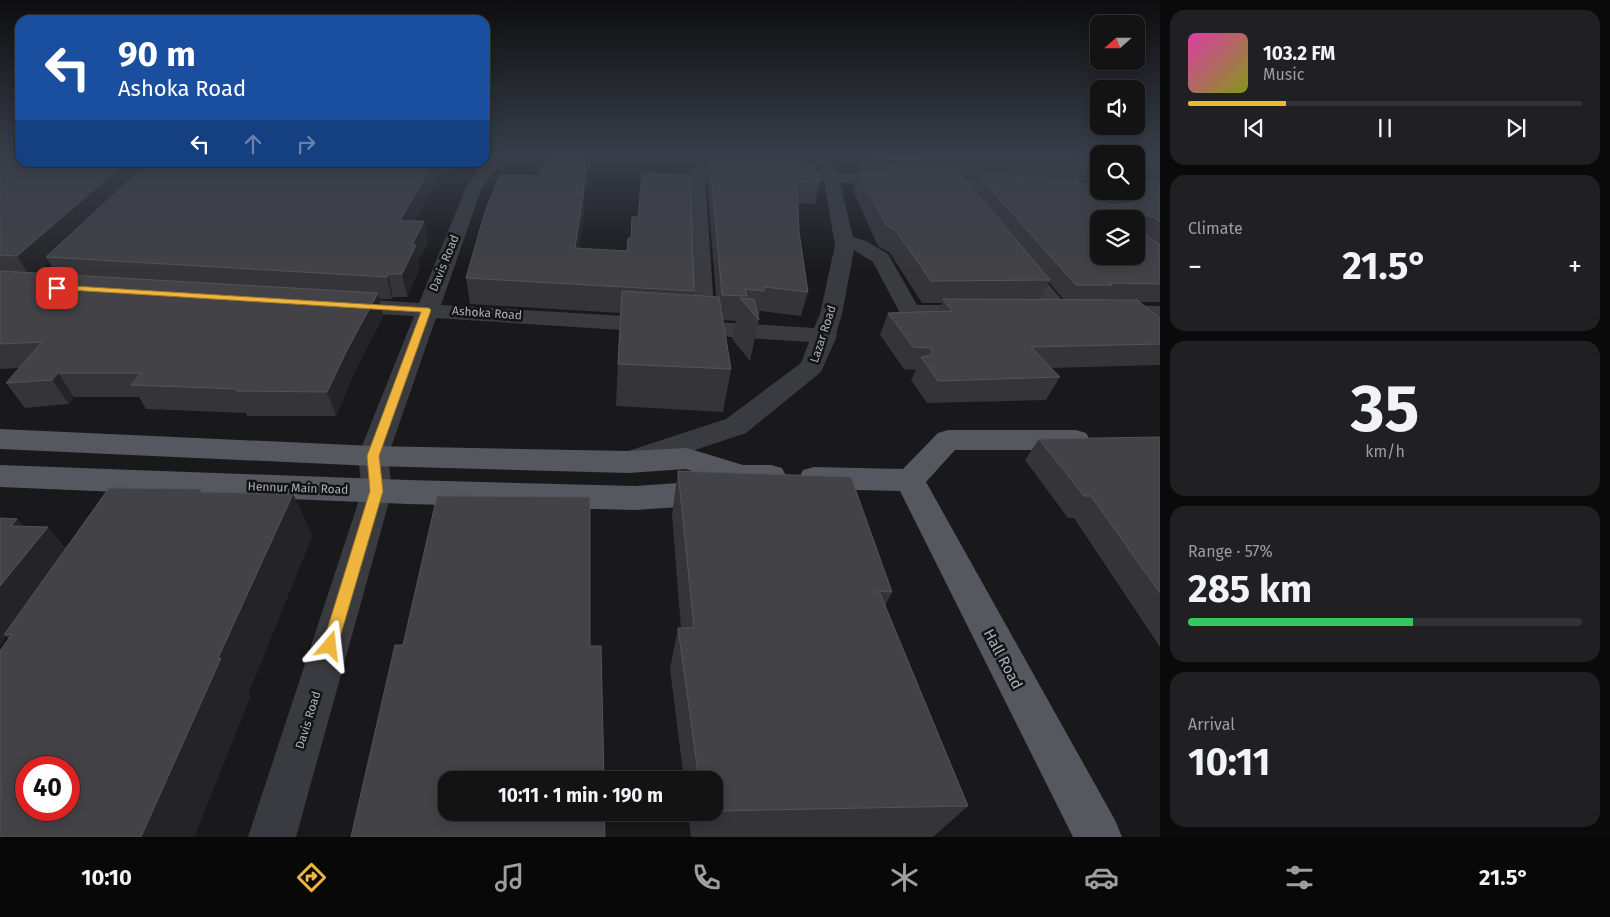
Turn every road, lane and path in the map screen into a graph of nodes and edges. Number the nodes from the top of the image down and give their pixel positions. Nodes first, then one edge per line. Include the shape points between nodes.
1 (471, 194) edge
2 (698, 194) edge
3 (834, 194) edge
4 (965, 194) edge
5 (1083, 194) edge
6 (973, 204) edge
7 (1097, 206) edge
8 (844, 240) junction
9 (1010, 250) edge
10 (324, 304) edge
11 (426, 310) junction
12 (1029, 311) edge
13 (1077, 311) junction
14 (990, 312) edge
15 (1160, 313) edge
16 (704, 326) junction
17 (825, 336) junction
18 (0, 439) edge
19 (1102, 440) edge
20 (628, 462) junction
21 (375, 474) junction
22 (0, 476) edge
23 (743, 476) junction
24 (910, 480) junction
25 (272, 837) edge
26 (1098, 837) edge

1 - 11 street, Davis Road
2 - 16 street
3 - 8 street, Lazar Road
4 - 6 street
5 - 7 street
8 - 14 street via 881,258 910,312
8 - 17 street, Lazar Road
9 - 13 street
10 - 11 street, Ashoka Road
11 - 16 street, Ashoka Road
11 - 21 street, Davis Road
12 - 13 street
13 - 15 street
16 - 17 street, Ashoka Road
17 - 20 street, Lazar Road via 812,367 736,426
18 - 21 main road, Hennur Main Road
19 - 24 main road via 948,440
20 - 21 main road, Hennur Main Road
20 - 23 main road, Hennur Main Road via 687,458
21 - 22 main road, Hennur Main Road
21 - 23 main road, Hennur Main Road via 635,498 696,494
21 - 25 street, Davis Road
23 - 24 main road, Hennur Main Road
24 - 26 main road, Hall Road

